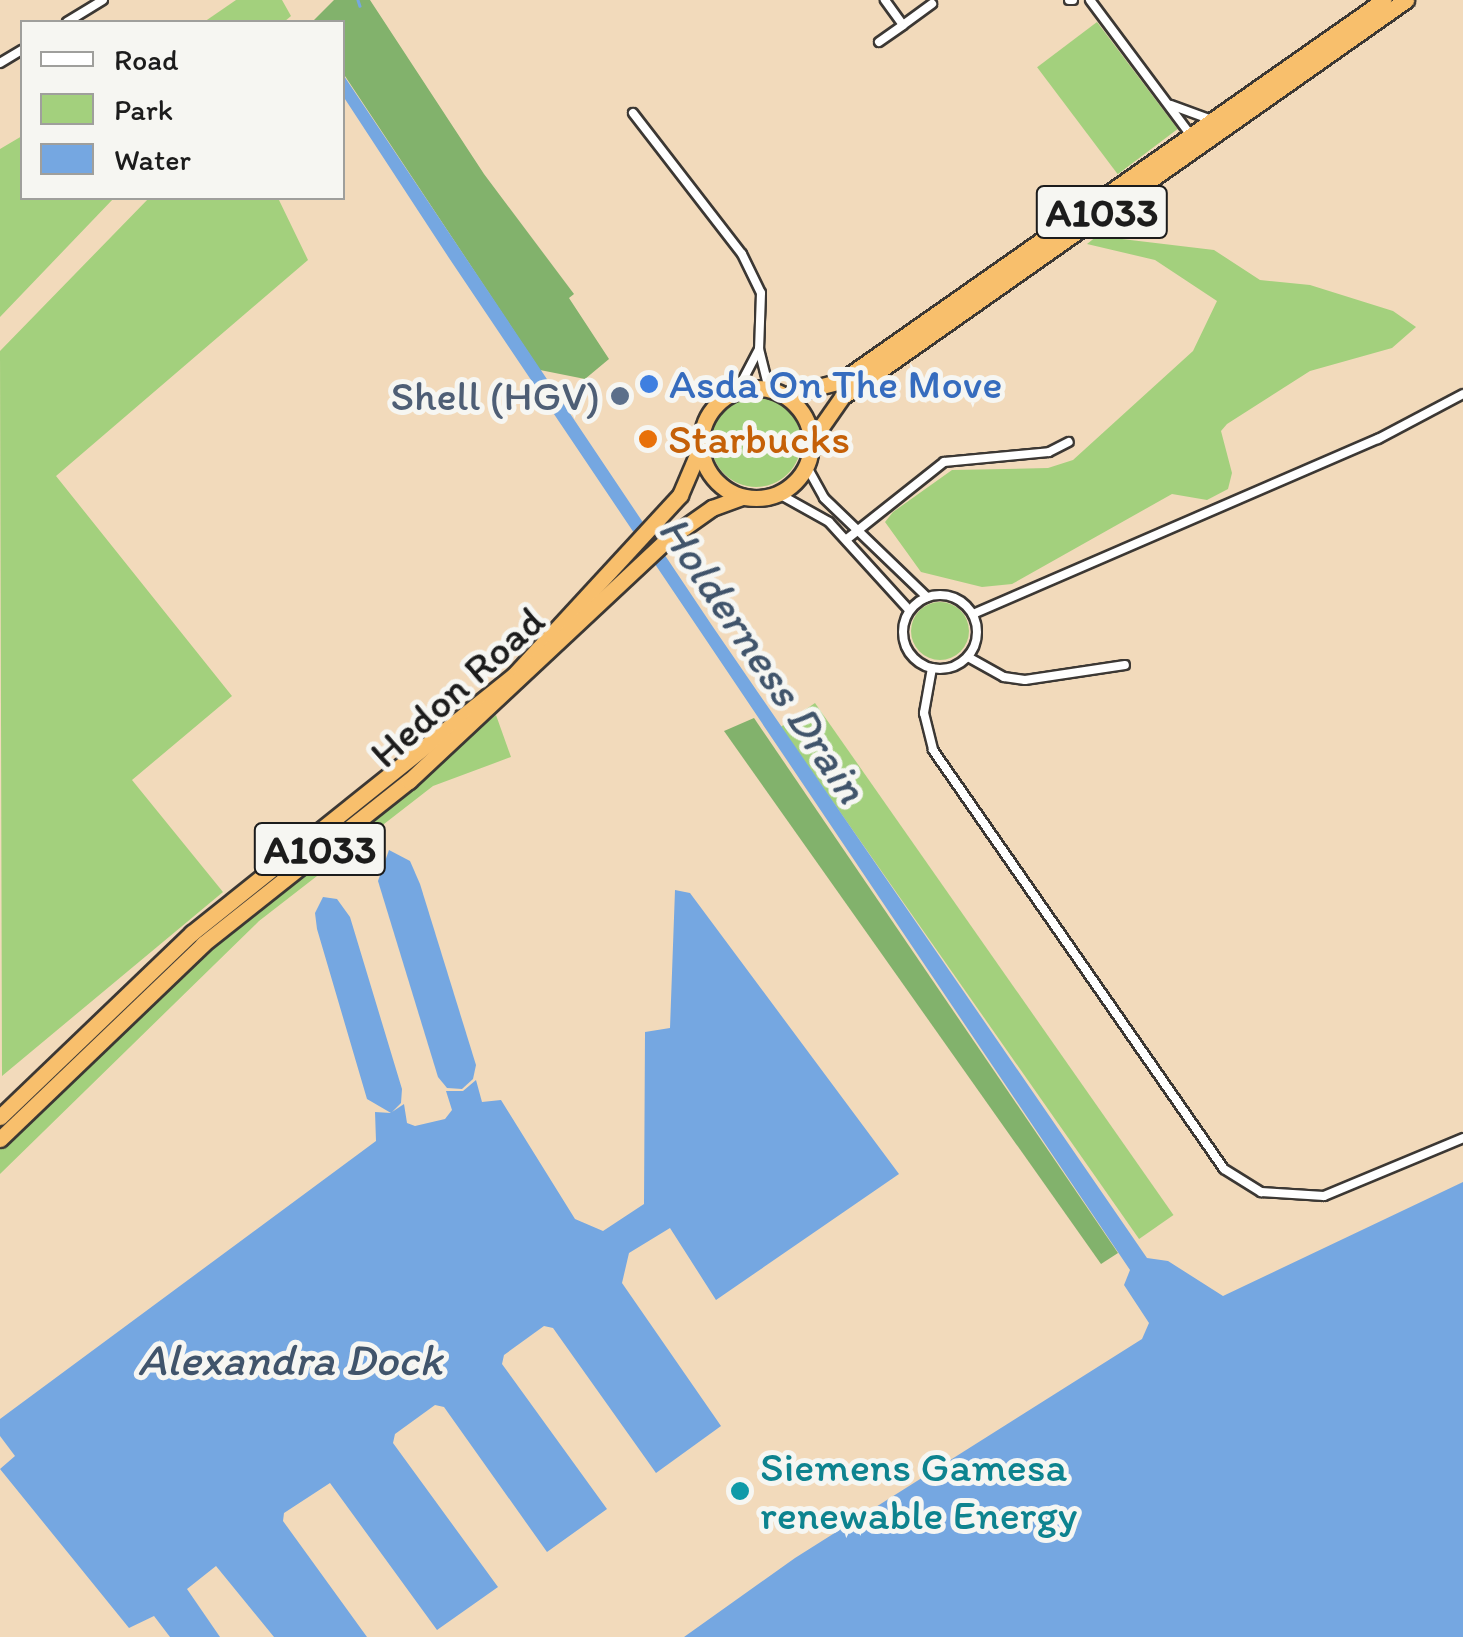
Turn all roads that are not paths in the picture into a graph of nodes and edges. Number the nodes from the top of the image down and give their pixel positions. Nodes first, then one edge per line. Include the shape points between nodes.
1 (103, 0) edge
2 (885, 0) edge
3 (1090, 0) edge
4 (1384, 0) edge
5 (1406, 0) edge
6 (932, 4) dead end
7 (71, 20) edge
8 (903, 25) junction
9 (879, 42) dead end
10 (1167, 103) junction
11 (633, 113) dead end
12 (1211, 119) junction
13 (1190, 134) junction
14 (760, 348) junction
15 (770, 389) junction
16 (737, 391) junction
17 (1463, 394) edge
18 (787, 395) junction
19 (812, 440) junction
20 (1069, 442) dead end
21 (700, 448) junction
22 (807, 467) junction
23 (779, 494) junction
24 (742, 497) junction
25 (856, 530) junction
26 (847, 539) junction
27 (927, 596) junction
28 (910, 610) junction
29 (973, 614) junction
30 (968, 657) junction
31 (1125, 665) dead end
32 (932, 668) junction
33 (0, 1117) edge
34 (0, 1138) edge
35 (1463, 1138) edge

1 - 7 street
2 - 8 street
3 - 10 street
4 - 12 highway, A1033
5 - 19 highway, A1033 via 842,397
6 - 8 street
8 - 9 street
10 - 12 street
10 - 13 street
11 - 14 street via 752,270 761,293
12 - 13 highway, A1033
13 - 18 highway, A1033 via 840,381
14 - 15 street
14 - 16 street
15 - 16 highway
15 - 18 highway
16 - 21 highway, A1033 via 709,413
17 - 29 street via 1378,440
18 - 19 highway
19 - 22 highway, A1033
20 - 25 street via 1049,452 952,459 921,475
21 - 24 highway via 714,479
21 - 33 highway, Hedon Road / A1033 via 686,487 514,675 192,933
22 - 23 highway
22 - 25 street via 824,498
23 - 24 highway, A1033
23 - 26 street
24 - 34 highway, Hedon Road / A1033 via 712,508 668,540 436,757 203,944
25 - 26 street
25 - 27 street
26 - 28 street
27 - 28 street
27 - 29 street via 953,596
28 - 32 street via 905,645
29 - 30 street via 977,636
30 - 31 street via 1004,678 1024,680
30 - 32 street
32 - 35 street via 924,713 938,759 1224,1170 1261,1192 1324,1196

